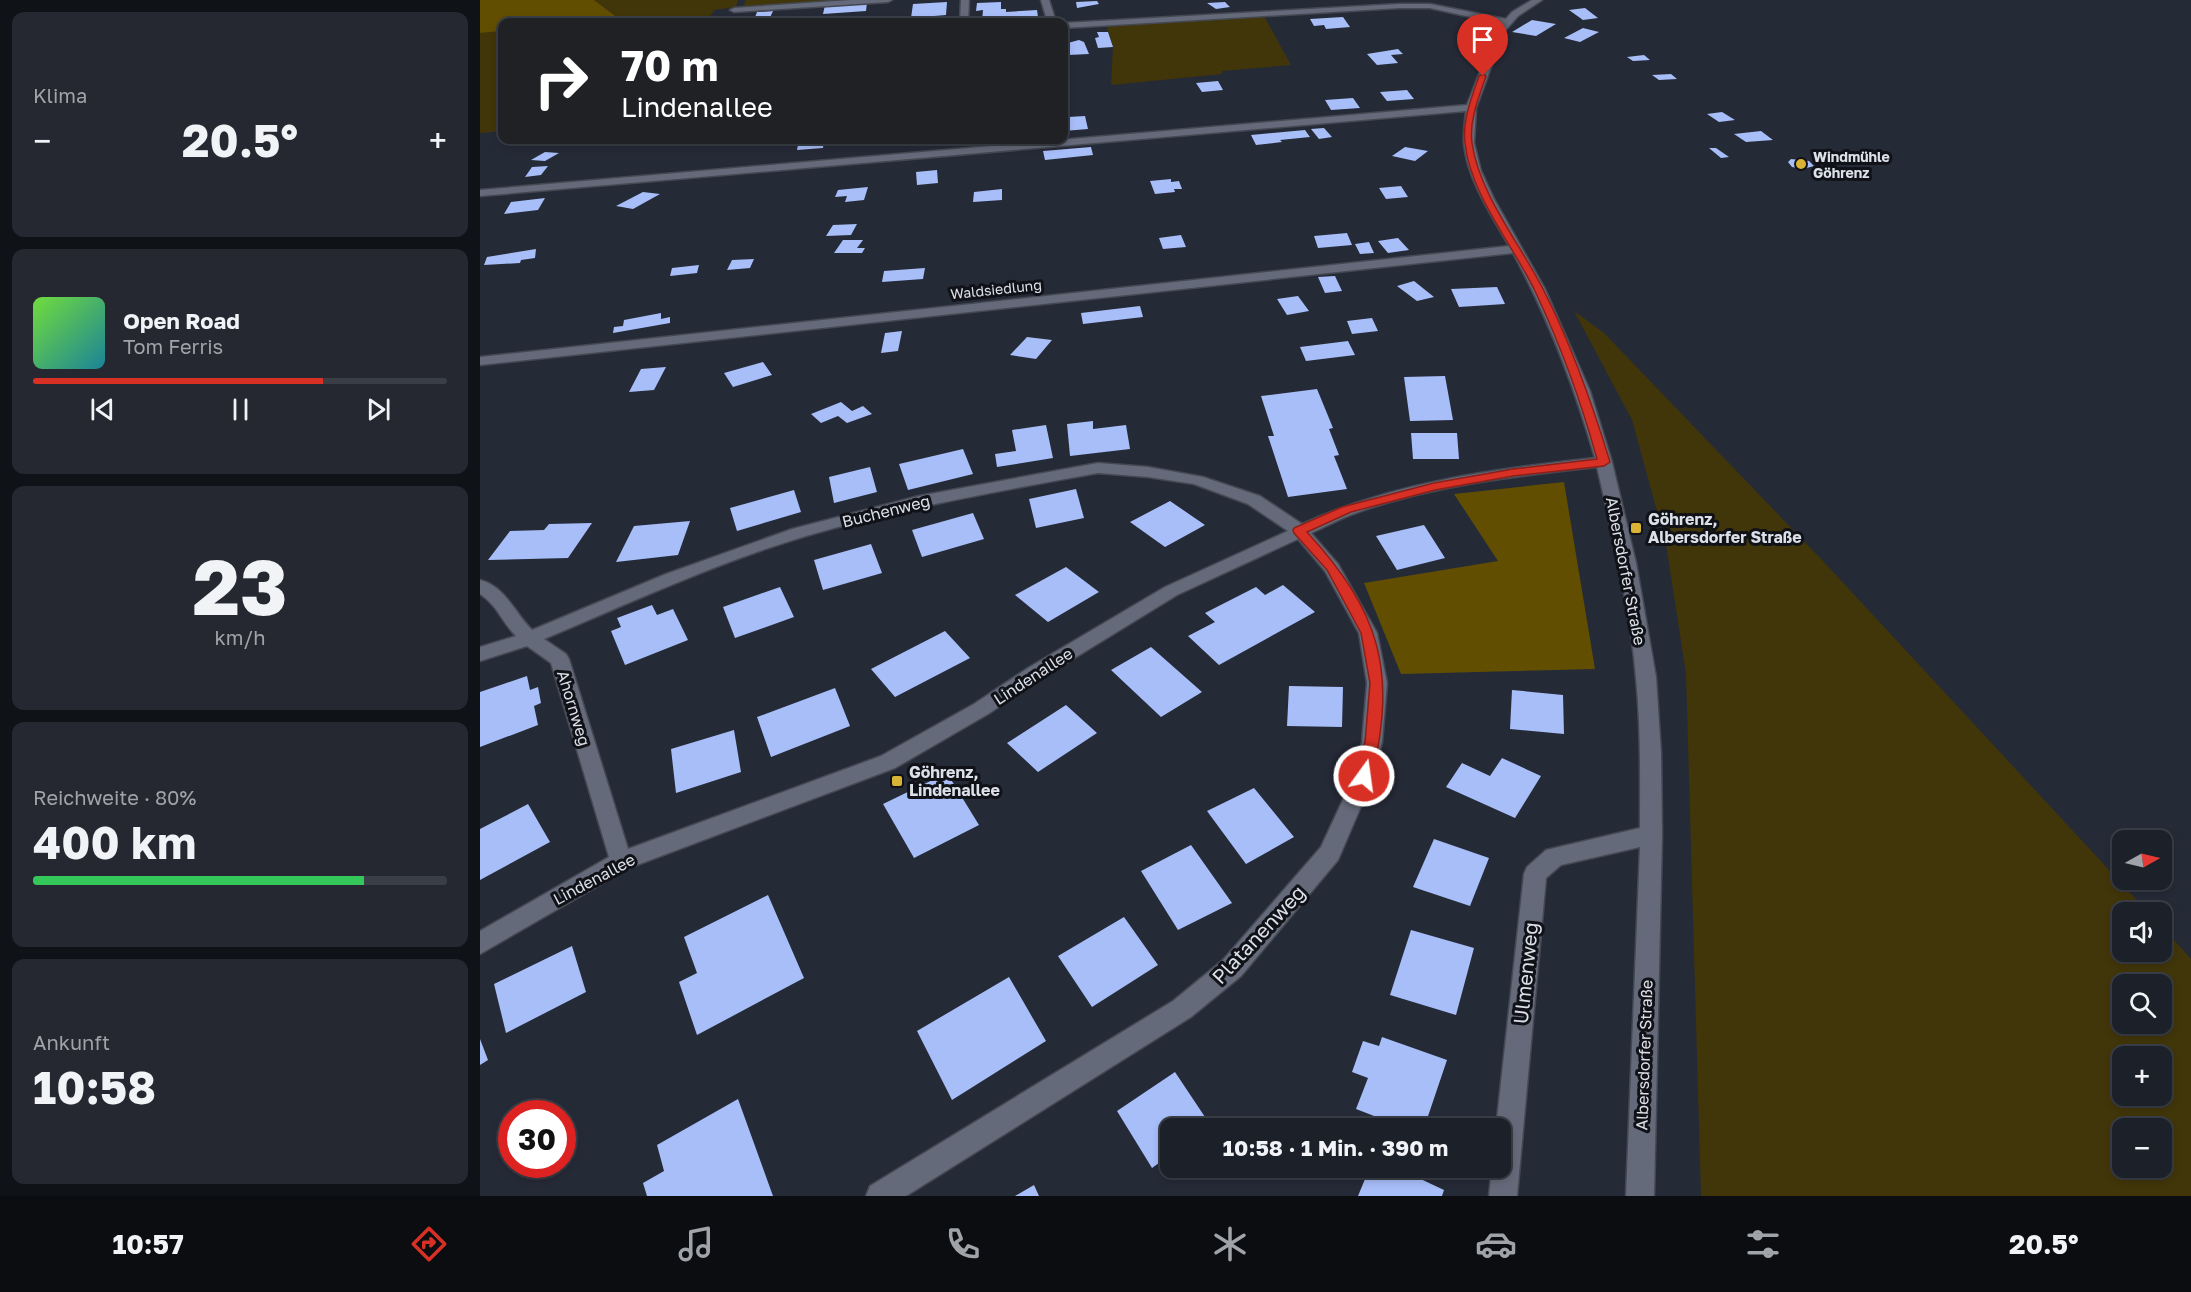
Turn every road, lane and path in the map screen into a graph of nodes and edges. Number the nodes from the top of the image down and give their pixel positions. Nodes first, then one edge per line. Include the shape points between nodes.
1 (888, 0) edge
2 (965, 0) edge
3 (1045, 0) edge
4 (1538, 0) edge
5 (734, 10) dead end
6 (964, 18) edge
7 (1051, 18) edge
8 (1506, 22) junction
9 (1068, 25) edge
10 (1471, 108) junction
11 (1068, 143) edge
12 (1051, 144) edge
13 (480, 193) edge
14 (1516, 249) junction
15 (480, 361) edge
16 (1604, 462) junction
17 (1299, 530) junction
18 (480, 586) edge
19 (529, 638) junction
20 (480, 654) edge
21 (1650, 835) junction
22 (621, 861) junction
23 (480, 944) edge
24 (880, 1196) edge
25 (1503, 1196) edge
26 (1640, 1196) edge

1 - 5 street
2 - 6 street
3 - 7 street
4 - 8 street
8 - 9 street via 1430,6 1399,6
8 - 10 street, Albersdorfer Straße
10 - 11 street
10 - 14 street, Albersdorfer Straße via 1468,143 1476,171
12 - 13 street
14 - 15 street, Waldsiedlung
14 - 16 street, Albersdorfer Straße via 1561,337 1583,391
16 - 17 street, Lindenallee via 1434,486 1347,510
16 - 21 street, Albersdorfer Straße via 1627,563 1646,677
17 - 19 street, Buchenweg via 1254,500 1197,480 1098,468 919,501 798,533 672,578
17 - 22 street, Lindenallee via 1171,591 981,710 888,762
17 - 24 street, Platanenweg via 1332,568 1368,633 1377,683 1372,742 1364,776 1330,854 1232,968 1182,1009
18 - 19 street, Ahornweg via 500,599 512,621
19 - 20 street, Buchenweg
19 - 22 street, Ahornweg via 558,659
21 - 25 street, Ulmenweg via 1554,857 1535,874
21 - 26 street, Albersdorfer Straße
22 - 23 street, Lindenallee

